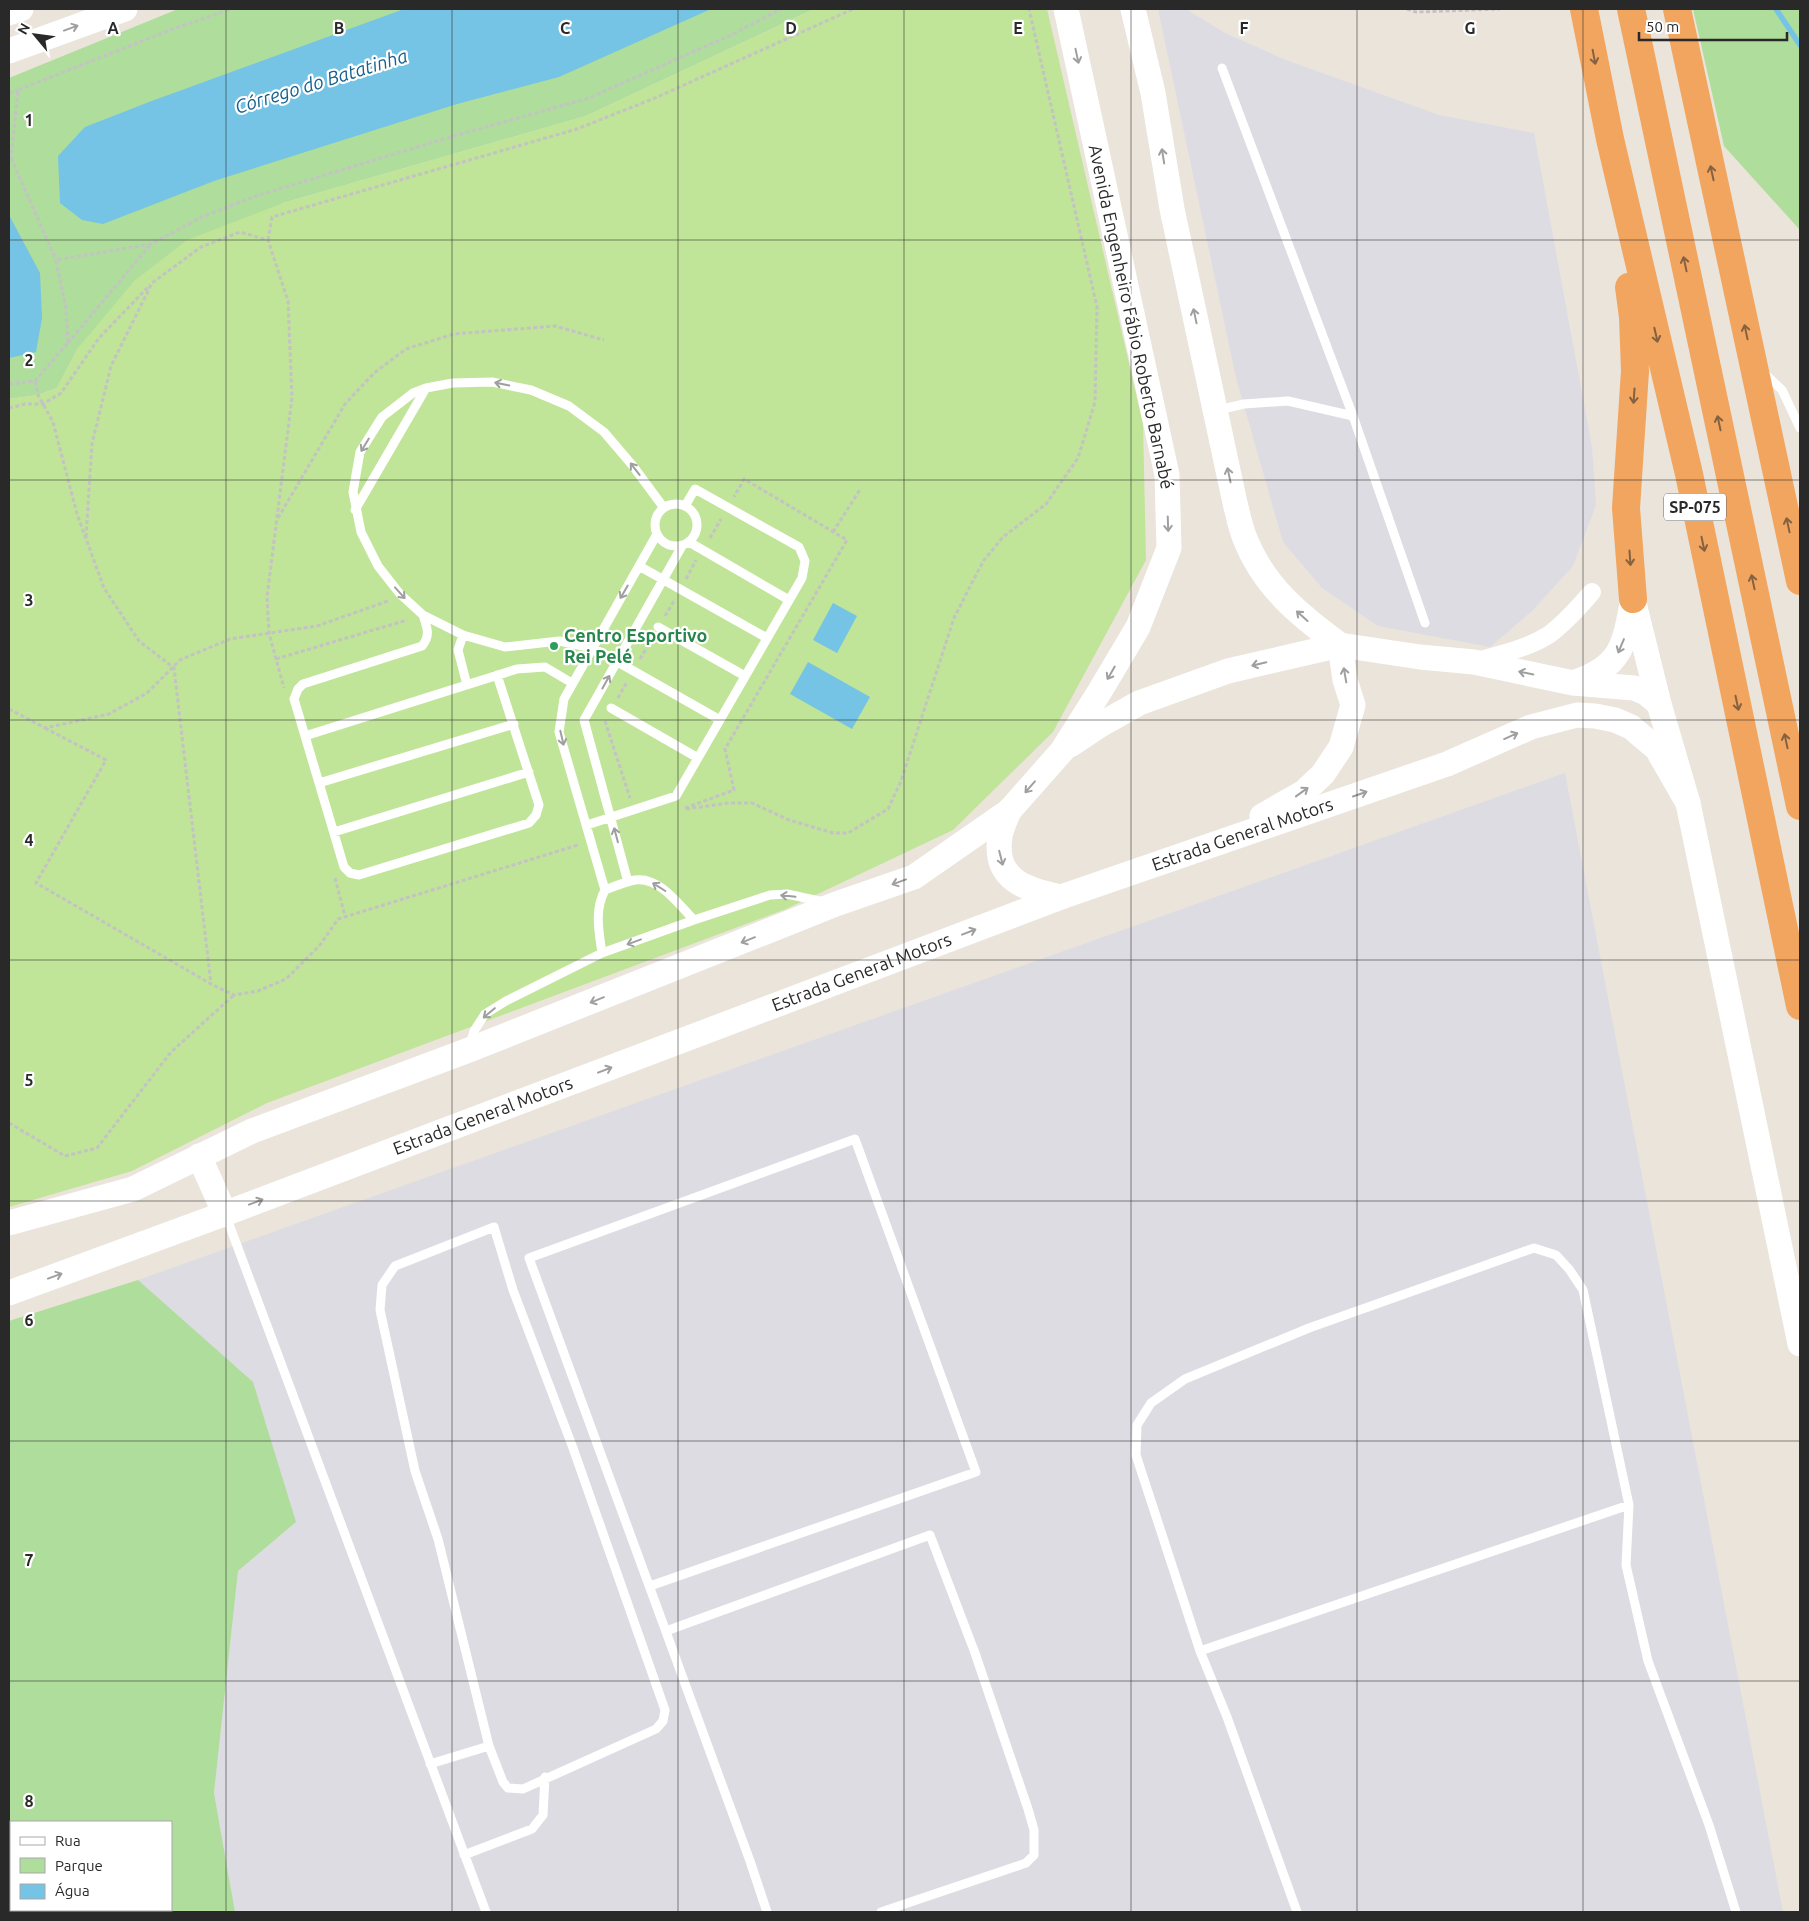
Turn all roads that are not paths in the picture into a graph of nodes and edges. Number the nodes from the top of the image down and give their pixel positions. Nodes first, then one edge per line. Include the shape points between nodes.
1 (21, 9) edge
2 (124, 9) edge
3 (1066, 9) edge
4 (1133, 9) edge
5 (1584, 9) edge
6 (1631, 9) edge
7 (1677, 9) edge
8 (9, 14) edge
9 (9, 51) edge
10 (1222, 68) dead end
11 (1610, 139) junction
12 (1752, 361) junction
13 (426, 388) junction
14 (1215, 410) junction
15 (1353, 416) junction
16 (1800, 428) edge
17 (685, 506) junction
18 (664, 508) junction
19 (356, 510) junction
20 (657, 534) junction
21 (686, 544) junction
22 (639, 566) junction
23 (1800, 575) edge
24 (663, 580) junction
25 (1592, 592) dead end
26 (1633, 599) junction
27 (789, 600) junction
28 (423, 615) junction
29 (1426, 623) dead end
30 (658, 628) dead end
31 (463, 635) junction
32 (767, 638) junction
33 (1340, 645) junction
34 (593, 648) junction
35 (617, 661) junction
36 (1474, 662) junction
37 (497, 675) junction
38 (746, 676) junction
39 (572, 683) junction
40 (1573, 683) junction
41 (467, 685) junction
42 (1659, 704) junction
43 (611, 708) dead end
44 (720, 720) junction
45 (514, 724) junction
46 (305, 736) junction
47 (1062, 750) junction
48 (698, 758) junction
49 (529, 772) junction
50 (319, 783) junction
51 (1688, 803) junction
52 (1800, 806) edge
53 (1009, 811) junction
54 (611, 817) junction
55 (587, 825) junction
56 (334, 832) junction
57 (1182, 856) junction
58 (628, 882) junction
59 (605, 890) junction
60 (1060, 898) junction
61 (836, 904) junction
62 (694, 920) junction
63 (602, 953) junction
64 (1800, 1006) edge
65 (469, 1050) junction
66 (199, 1156) junction
67 (225, 1214) junction
68 (9, 1224) edge
69 (9, 1293) edge
70 (1800, 1344) edge
71 (1629, 1505) junction
72 (650, 1586) junction
73 (666, 1631) junction
74 (1200, 1651) junction
75 (489, 1746) junction
76 (430, 1764) junction
77 (545, 1778) junction
78 (464, 1855) junction
79 (486, 1912) edge
80 (767, 1912) edge
81 (881, 1912) edge
82 (1297, 1912) edge
83 (1736, 1912) edge

1 - 8 main road
9 -> 2 main road
3 -> 47 main road, Avenida Engenheiro Fábio Roberto Barnabé via 1167,475 1169,548 1138,627
14 -> 4 main road via 1172,209 1153,93
5 -> 11 highway, SP-075
52 -> 6 highway, SP-075
12 -> 7 highway
10 - 15 lane
11 -> 26 highway via 1633,317 1635,371 1626,508
11 -> 64 highway, SP-075 via 1689,474
12 - 16 lane via 1782,390
23 -> 12 highway
18 -> 13 lane via 604,432 568,406 531,390 492,382 453,383
13 - 19 lane
13 -> 19 lane via 413,393 382,417 360,452 353,492
14 - 15 lane via 1288,400
33 -> 14 main road via 1304,619 1260,569 1244,537 1234,503
15 - 29 lane
17 - 18 lane via 678,504
17 - 21 lane via 698,523 694,537
17 - 27 lane via 695,488 799,547 805,561 802,578
18 - 20 lane via 656,520
19 -> 28 lane via 360,532 378,566 400,594
20 - 21 lane via 668,545
20 - 22 lane
21 - 24 lane
21 - 27 lane
22 - 24 lane
22 -> 34 lane
24 - 32 lane
24 - 35 lane
25 - 36 street via 1549,634 1525,646
26 -> 40 main road via 1627,629 1614,660 1596,675
26 - 42 main road
27 - 32 lane
28 - 31 lane
28 - 46 lane via 429,632 422,646 303,684 298,689 294,699
30 - 38 lane
31 - 34 lane via 505,647 559,641
31 - 41 lane via 458,650
32 - 38 lane
33 - 36 main road
33 -> 47 main road via 1228,671 1140,703
57 -> 33 main road via 1281,806 1324,774 1341,747 1353,705 1345,680
34 - 35 lane
34 - 39 lane
35 - 44 lane
54 -> 35 lane via 584,720
40 -> 36 main road
37 - 39 lane via 517,669 545,667
37 - 41 lane
37 - 45 lane
38 - 44 lane
39 -> 55 lane via 564,699 559,732
40 - 42 main road via 1634,688
41 - 46 lane
42 - 51 main road
43 - 48 lane
44 - 48 lane
45 - 49 lane
45 - 50 lane
46 - 50 lane
47 -> 53 main road
48 - 54 lane via 676,796
49 - 56 lane
49 - 56 lane via 539,804 529,823 359,875 344,867
50 - 56 lane
57 -> 51 main road, Estrada General Motors via 1447,764 1530,727 1577,715 1615,720 1631,727 1657,749
51 - 70 main road
53 -> 60 main road via 999,841 1000,857 1006,872 1018,884
53 -> 61 main road via 914,877
54 - 55 lane
58 -> 54 lane
55 - 59 lane
57 - 60 main road, Estrada General Motors
58 - 59 lane
62 -> 58 lane via 661,887 649,881
59 - 63 lane via 597,918
67 -> 60 main road, Estrada General Motors
61 -> 62 lane via 787,894 770,895
61 -> 65 main road
62 -> 63 lane
63 -> 65 lane via 485,1014 474,1030
65 - 66 main road via 252,1131
66 - 67 main road
66 - 68 main road via 133,1189
69 -> 67 main road, Estrada General Motors
67 - 76 lane
71 - 74 lane
71 - 74 lane via 1583,1290 1556,1255 1534,1248 1309,1328 1185,1379 1151,1403 1137,1425 1136,1455
71 - 83 lane via 1626,1565 1648,1661 1709,1826
72 - 72 lane via 529,1258 855,1139 976,1472
72 - 73 lane
73 - 80 lane
73 - 81 lane via 930,1535 975,1653 1028,1809 1034,1830 1034,1855 1026,1863
74 - 82 lane
75 - 76 lane
75 - 77 lane via 508,1788 523,1789
75 - 77 lane via 438,1539 415,1471 380,1310 382,1285 394,1266 494,1227 513,1290 573,1448 665,1710 663,1721 656,1729
76 - 78 lane
77 - 78 lane via 543,1815 532,1829
78 - 79 lane

